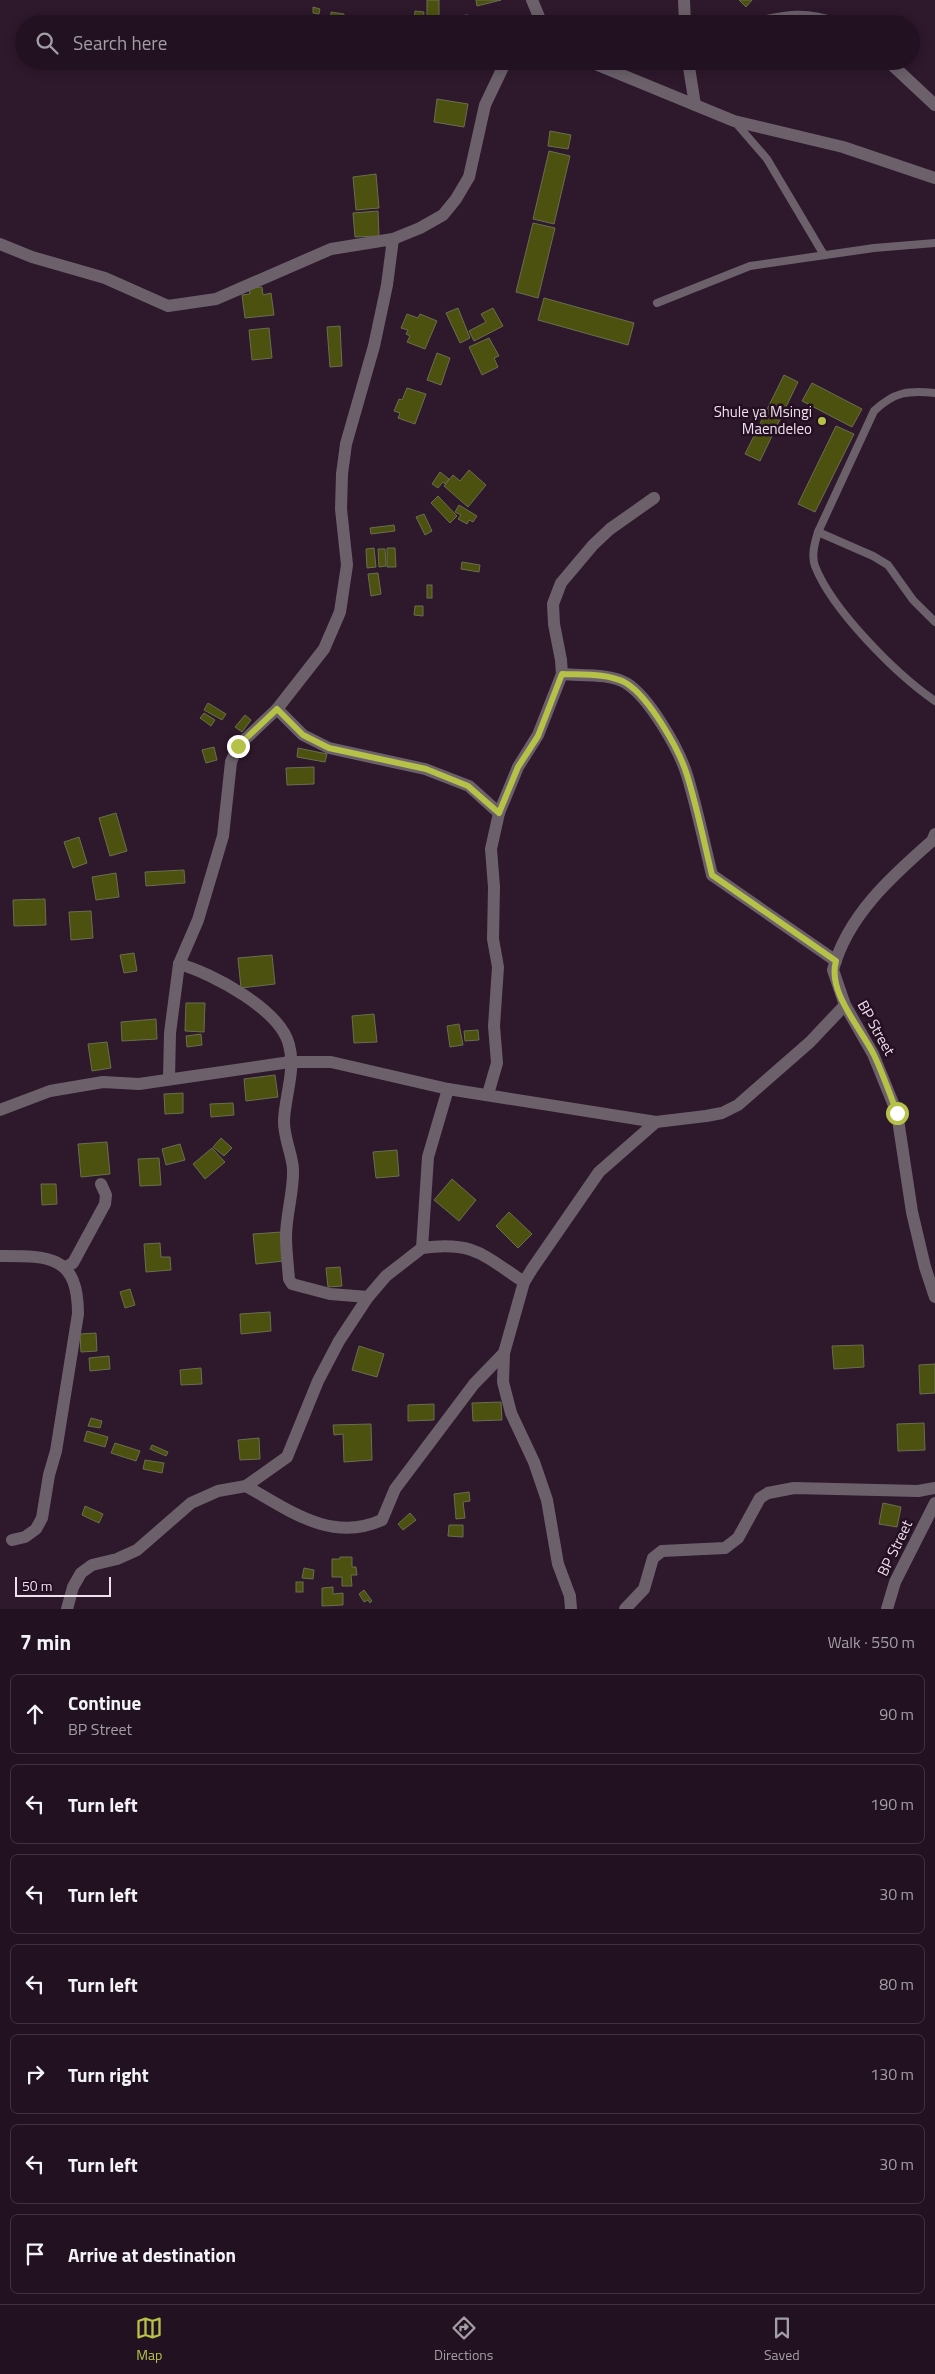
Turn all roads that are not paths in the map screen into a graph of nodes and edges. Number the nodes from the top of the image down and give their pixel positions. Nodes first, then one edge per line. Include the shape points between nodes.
1 (532, 0) edge
2 (684, 0) edge
3 (538, 15) edge
4 (685, 15) edge
5 (501, 70) edge
6 (610, 70) edge
7 (689, 70) edge
8 (898, 70) edge
9 (695, 105) junction
10 (935, 105) edge
11 (734, 121) junction
12 (935, 178) edge
13 (393, 239) junction
14 (935, 243) edge
15 (0, 244) edge
16 (824, 255) junction
17 (657, 303) dead end
18 (935, 392) edge
19 (654, 498) dead end
20 (818, 532) junction
21 (935, 622) edge
22 (562, 674) junction
23 (935, 701) edge
24 (277, 709) junction
25 (499, 813) junction
26 (935, 834) edge
27 (836, 961) junction
28 (179, 964) junction
29 (845, 1005) junction
30 (290, 1062) junction
31 (169, 1079) junction
32 (448, 1089) junction
33 (488, 1094) junction
34 (0, 1110) edge
35 (656, 1122) junction
36 (101, 1184) dead end
37 (422, 1248) junction
38 (0, 1256) edge
39 (66, 1267) junction
40 (524, 1282) junction
41 (368, 1297) junction
42 (935, 1298) edge
43 (504, 1354) junction
44 (246, 1486) junction
45 (935, 1488) edge
46 (935, 1503) edge
47 (12, 1540) dead end
48 (67, 1609) edge
49 (570, 1609) edge
50 (625, 1609) edge
51 (887, 1609) edge

1 - 3 street
2 - 4 street
5 - 13 street via 485,105 469,177 456,199 442,215
6 - 9 street
7 - 9 street
8 - 10 street
9 - 11 street
11 - 12 street via 843,147
11 - 16 lane via 767,158
13 - 15 street via 331,249 216,299 168,306 105,278 32,257
13 - 24 street via 374,346 346,444 342,509 347,565 340,612 324,649
14 - 16 lane
16 - 17 lane via 750,266
18 - 20 lane via 907,391 886,400 874,411
19 - 22 street via 610,529 561,583 553,604
20 - 21 lane via 888,565 913,600
20 - 23 lane via 814,565 836,603 878,651
22 - 25 street via 538,736 518,767
22 - 27 street via 598,676 624,682 639,693 656,714 686,772 712,875
24 - 25 street via 303,735 329,748 426,769 468,786
24 - 28 street via 238,746 231,762 224,836 198,920
25 - 33 street via 492,849 493,939 498,967 494,1026 497,1063
26 - 27 street, BP Street via 932,841 884,883 852,928
27 - 29 street, BP Street via 833,970 835,981
28 - 30 street via 194,968 272,1016 290,1045
28 - 31 street via 170,1033
29 - 35 street via 810,1042 738,1105 706,1116
29 - 42 street, BP Street via 874,1054 897,1113 912,1212
30 - 31 street
30 - 32 street via 331,1062
30 - 41 street via 284,1122 293,1169 286,1236 289,1279 292,1284 330,1294
31 - 34 street via 139,1084 103,1082 71,1087
32 - 33 street
32 - 37 street via 428,1157
33 - 35 street
35 - 40 street via 599,1172
36 - 39 street via 106,1195 105,1204 72,1264
37 - 40 street via 448,1244 474,1249
37 - 41 street via 386,1276
38 - 39 street via 44,1257
39 - 47 street via 78,1296 78,1314 56,1451 42,1518 36,1529 25,1537
40 - 43 street
41 - 44 street via 322,1373 287,1457
43 - 44 street via 474,1384 395,1489 382,1520 373,1525 348,1529 319,1525
43 - 49 street via 503,1382 511,1413 534,1462 547,1500 558,1564 570,1596
44 - 48 street via 218,1491 191,1504 136,1550 92,1565 77,1580
45 - 50 street via 918,1491 794,1488 768,1493 760,1498 738,1538 725,1548 662,1551 653,1558 644,1589
46 - 51 street, BP Street via 895,1582

